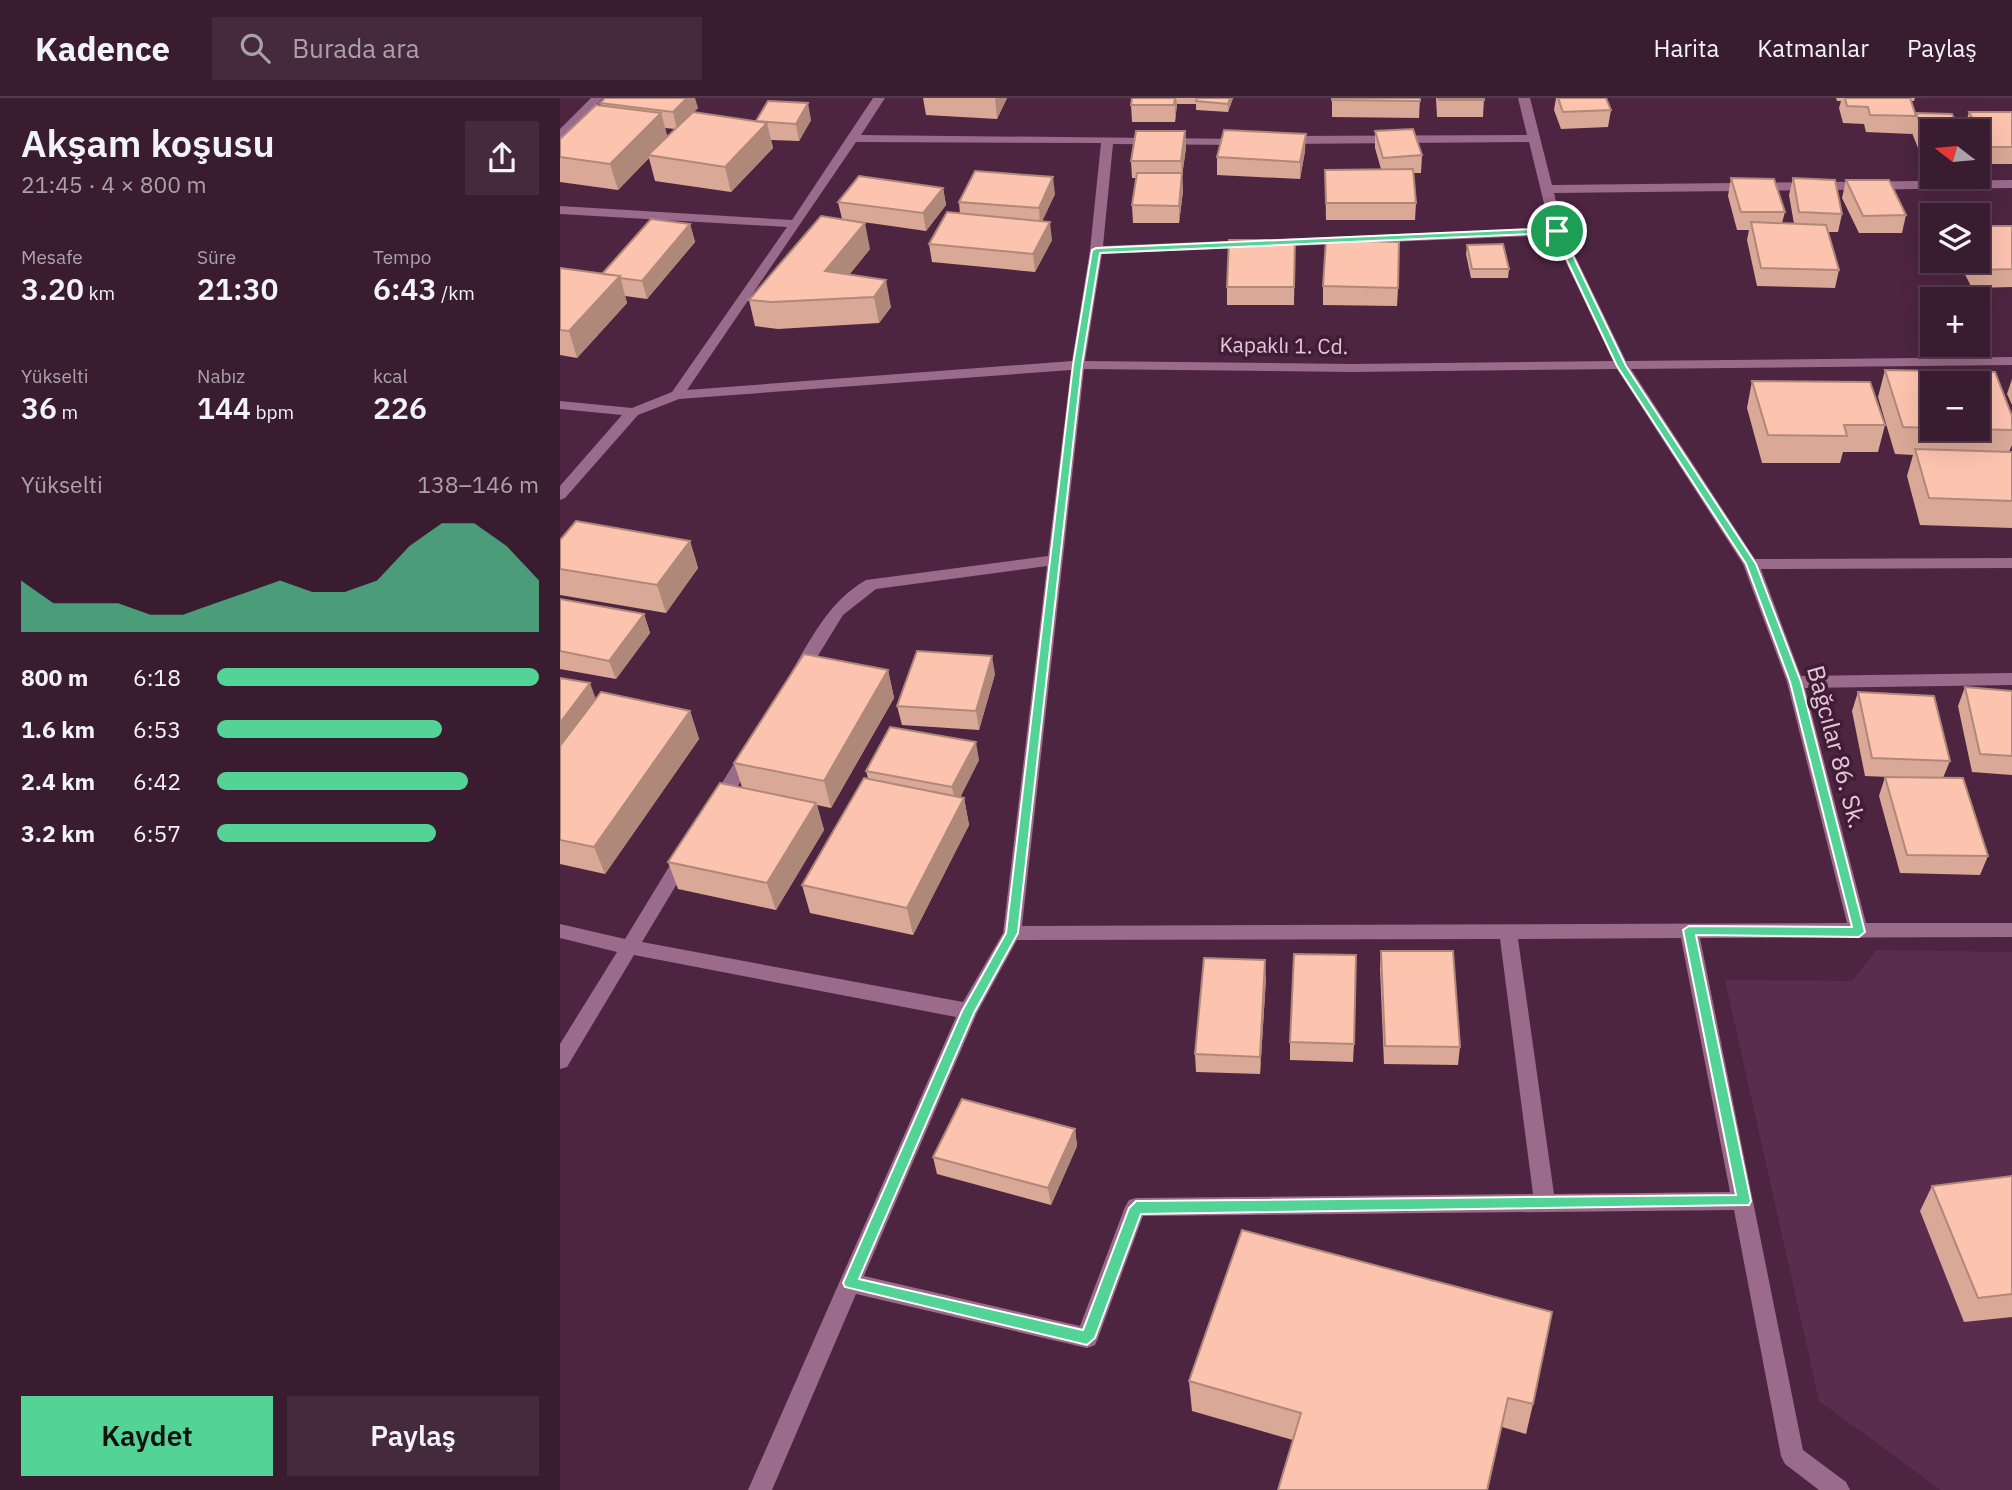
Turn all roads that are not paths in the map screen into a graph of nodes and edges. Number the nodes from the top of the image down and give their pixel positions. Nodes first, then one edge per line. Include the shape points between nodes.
1 (597, 98) edge
2 (879, 98) edge
3 (1524, 98) edge
4 (560, 136) edge
5 (854, 138) junction
6 (1532, 138) junction
7 (1272, 140) edge
8 (1258, 141) edge
9 (1107, 142) junction
10 (2012, 184) edge
11 (1546, 189) junction
12 (560, 209) edge
13 (796, 224) junction
14 (1557, 231) junction
15 (1096, 250) junction
16 (2012, 361) edge
17 (1078, 365) junction
18 (1622, 366) junction
19 (677, 395) junction
20 (560, 405) edge
21 (634, 412) junction
22 (560, 495) edge
23 (1057, 561) junction
24 (2012, 563) edge
25 (1751, 564) junction
26 (2012, 679) edge
27 (1795, 682) junction
28 (790, 687) edge
29 (760, 734) edge
30 (709, 817) edge
31 (695, 841) edge
32 (560, 930) edge
33 (1689, 930) junction
34 (2012, 930) edge
35 (1508, 931) junction
36 (1859, 932) junction
37 (1012, 933) junction
38 (629, 947) junction
39 (968, 1011) junction
40 (560, 1061) edge
41 (1744, 1201) junction
42 (1545, 1203) junction
43 (850, 1283) junction
44 (760, 1490) edge
45 (1838, 1490) edge

1 - 4 street
2 - 5 street
3 - 6 street, Bağcılar 86. Sk.
5 - 9 street
5 - 13 street
6 - 7 street
6 - 11 street, Bağcılar 86. Sk.
8 - 9 street
9 - 15 street
10 - 11 street
11 - 14 street, Bağcılar 86. Sk.
12 - 13 street
13 - 19 street
14 - 15 street
14 - 18 street, Bağcılar 86. Sk.
15 - 17 street
16 - 18 street, Kapaklı 1. Cd.
17 - 18 street, Kapaklı 1. Cd.
17 - 19 street, Kapaklı 1. Cd.
17 - 23 street
18 - 25 street, Bağcılar 86. Sk.
19 - 21 street, Kapaklı 1. Cd.
20 - 21 street, Kapaklı 1. Cd.
21 - 22 street
23 - 28 street via 872,584 841,605
23 - 37 street
24 - 25 street
25 - 27 street, Bağcılar 86. Sk.
26 - 27 street
27 - 36 street, Bağcılar 86. Sk.
29 - 30 street
31 - 38 street
32 - 38 street
33 - 35 street
33 - 36 street
33 - 41 street
34 - 36 street
35 - 37 street
35 - 42 street
37 - 39 street
38 - 39 street
38 - 40 street
39 - 43 street
41 - 42 street
41 - 45 street via 1793,1456
42 - 43 street via 1136,1208 1087,1338
43 - 44 street

